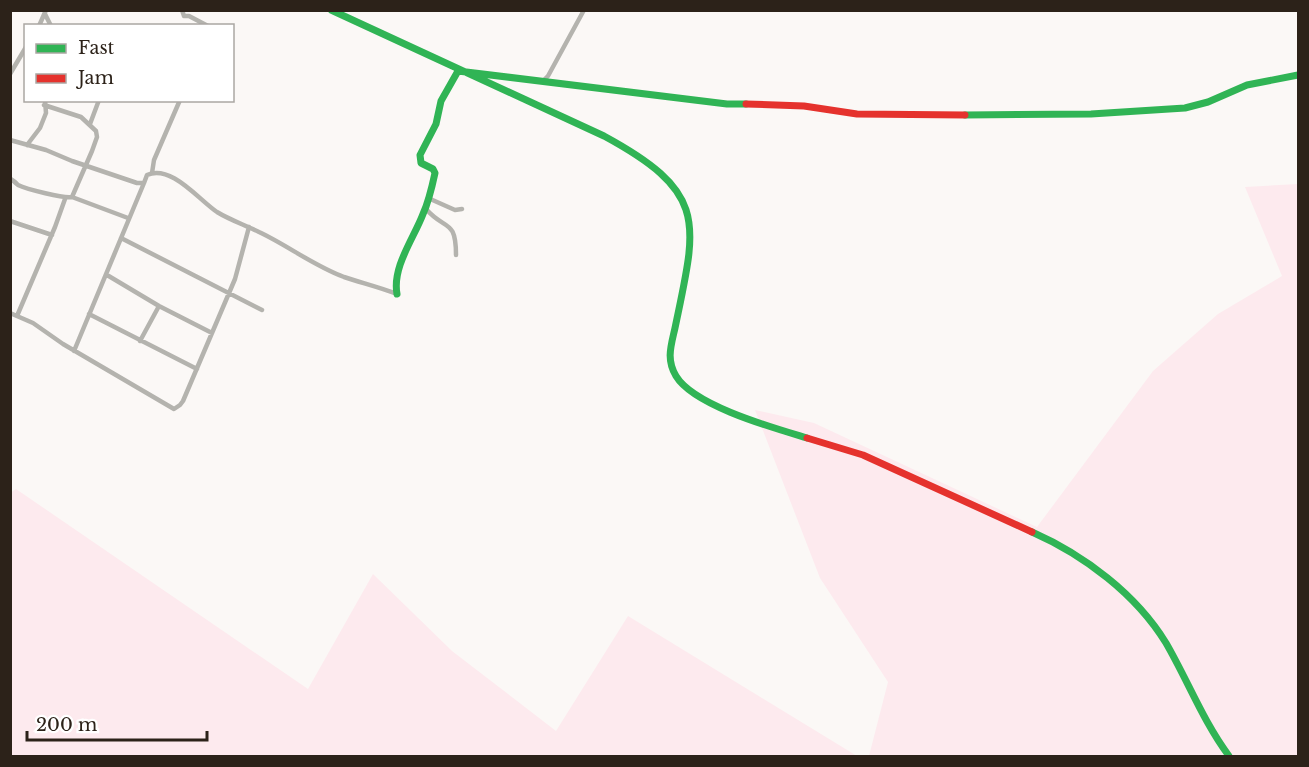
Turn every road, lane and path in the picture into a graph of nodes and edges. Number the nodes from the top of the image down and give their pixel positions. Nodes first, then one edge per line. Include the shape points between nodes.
1 (182, 10) edge
2 (584, 10) edge
3 (336, 12) edge
4 (204, 24) edge
5 (24, 50) edge
6 (458, 71) junction
7 (10, 74) edge
8 (1299, 75) edge
9 (543, 81) junction
10 (98, 102) edge
11 (179, 102) edge
12 (44, 103) edge
13 (90, 124) junction
14 (10, 140) edge
15 (27, 145) junction
16 (85, 164) junction
17 (152, 173) junction
18 (11, 180) edge
19 (144, 183) junction
20 (72, 197) junction
21 (428, 198) junction
22 (65, 199) junction
23 (426, 209) junction
24 (462, 209) dead end
25 (128, 218) junction
26 (10, 221) edge
27 (249, 227) junction
28 (52, 235) junction
29 (122, 238) junction
30 (456, 255) dead end
31 (107, 275) junction
32 (228, 294) junction
33 (397, 294) joint
34 (159, 306) junction
35 (262, 310) dead end
36 (10, 313) edge
37 (89, 314) junction
38 (17, 316) junction
39 (212, 333) junction
40 (140, 341) junction
41 (74, 351) junction
42 (197, 369) junction
43 (1229, 756) edge

1 - 4 street via 184,16
2 - 9 street
3 - 6 main road
5 - 7 street
6 - 9 main road
6 - 21 main road via 441,101 436,124 420,155 421,163 435,172
6 - 43 main road via 623,147 678,189 690,219 689,255 669,360 672,372 683,383 717,406 751,421 861,454 1045,538 1076,557 1128,598 1155,628
8 - 9 main road via 1247,85 1185,108 986,115 857,114 804,106 727,104
10 - 13 street
11 - 17 street
12 - 13 street
12 - 15 street via 46,113 40,128
13 - 16 street via 97,137
14 - 15 street
15 - 16 street
16 - 19 street
16 - 20 street
17 - 19 street
17 - 27 street via 181,183 217,212
18 - 22 street
19 - 25 street
20 - 22 street
20 - 25 street
21 - 23 main road
21 - 24 street via 455,210
22 - 28 street
23 - 30 street via 453,231
23 - 33 main road via 403,259
25 - 29 street
26 - 28 street
27 - 32 street
27 - 33 street via 344,277
28 - 38 street
29 - 31 street
29 - 32 street
31 - 34 street
31 - 37 street
32 - 35 street
32 - 39 street
34 - 39 street
34 - 40 street
36 - 38 street
37 - 40 street
37 - 41 street
38 - 41 street
39 - 42 street
40 - 42 street
41 - 42 street via 174,409 180,405

